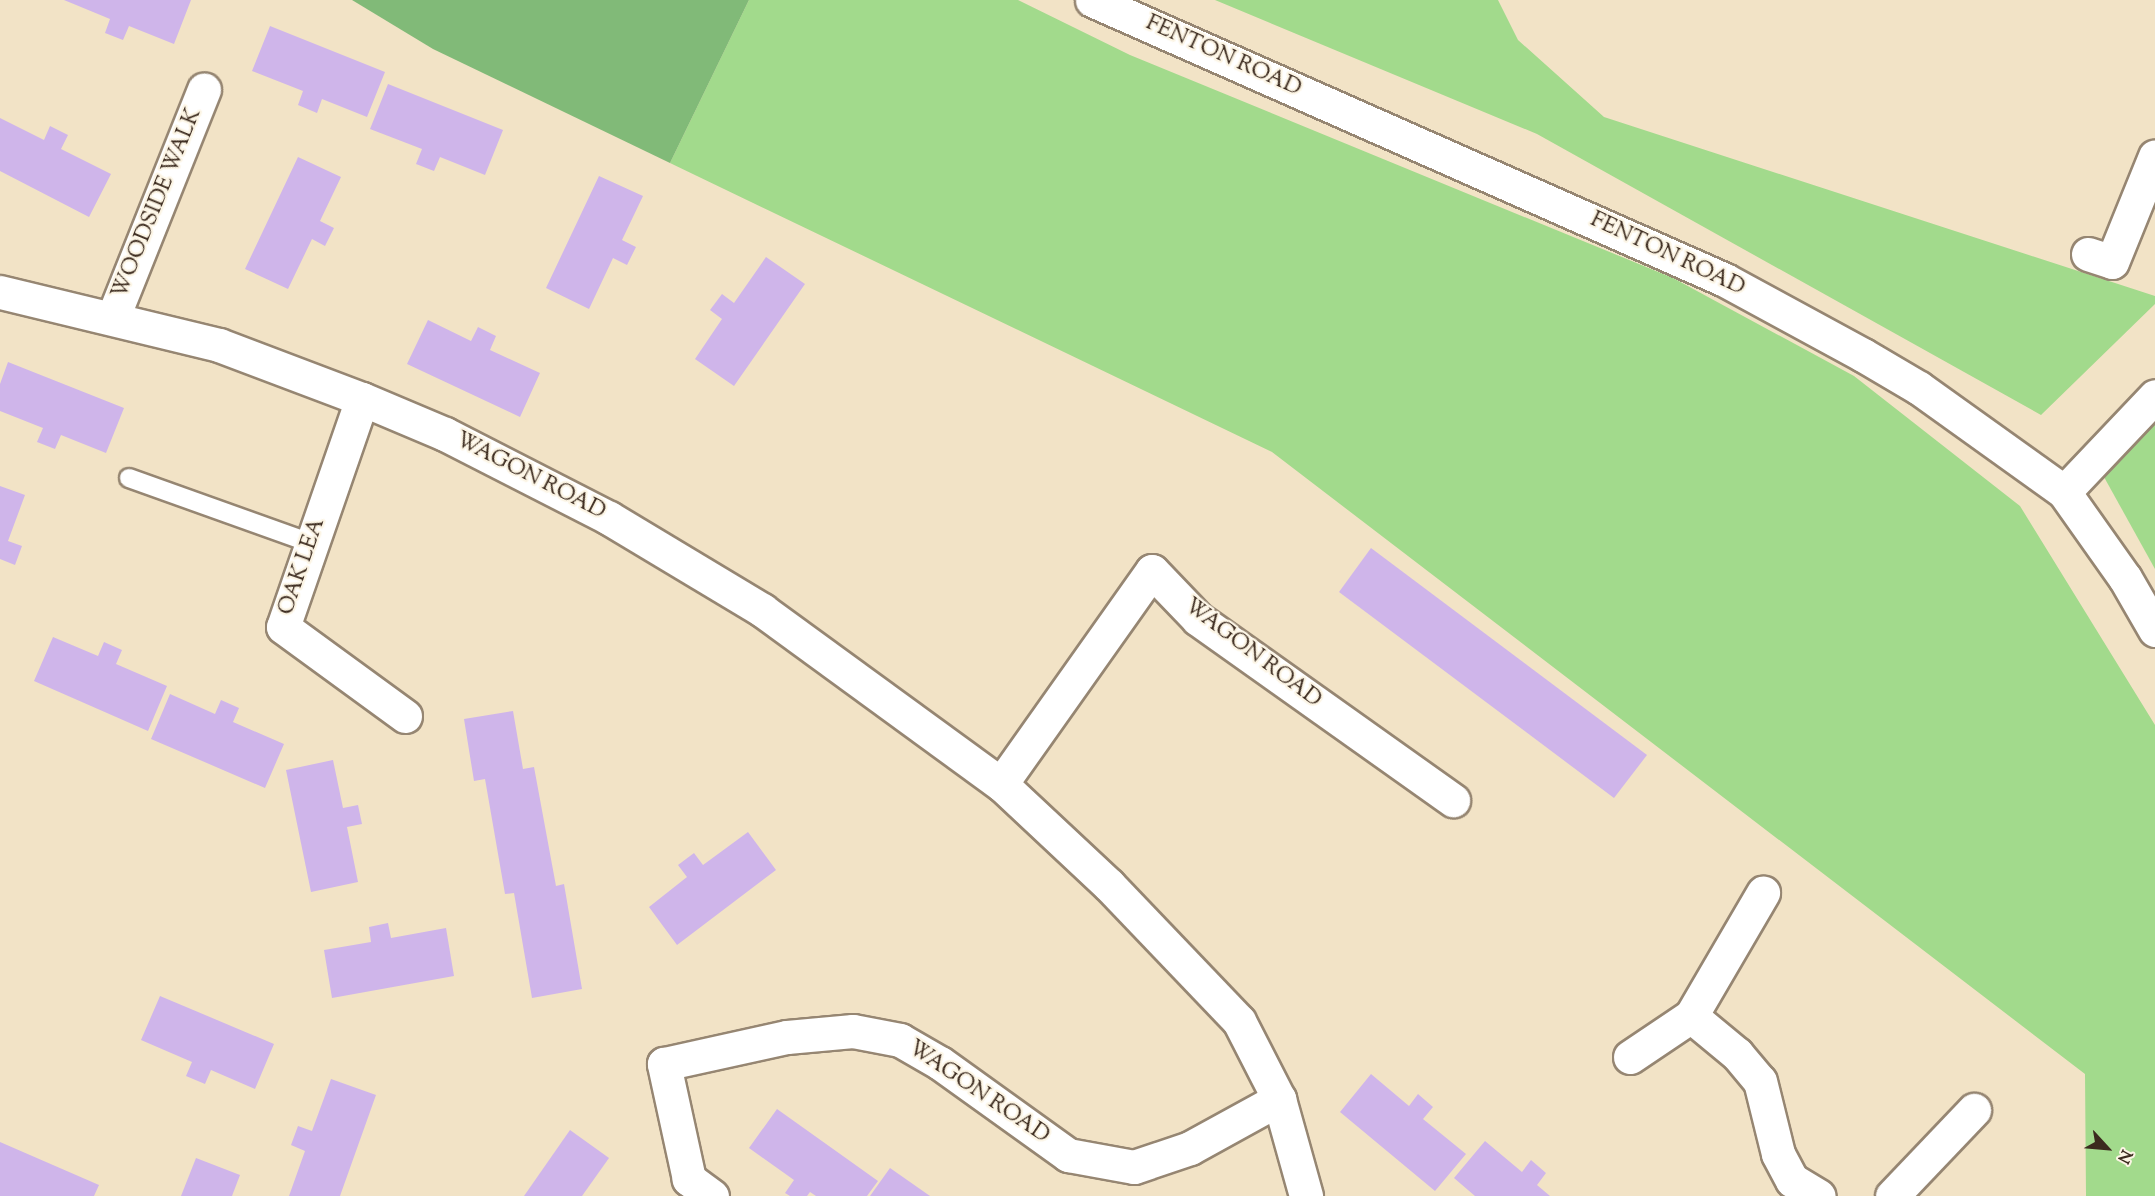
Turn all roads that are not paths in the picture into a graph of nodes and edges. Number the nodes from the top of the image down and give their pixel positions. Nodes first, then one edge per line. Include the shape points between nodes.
1 (1092, 0) edge
2 (204, 90) dead end
3 (2155, 156) edge
4 (2088, 254) dead end
5 (0, 292) edge
6 (113, 317) junction
7 (2155, 396) edge
8 (362, 399) junction
9 (129, 478) dead end
10 (2064, 492) junction
11 (311, 543) junction
12 (2155, 630) edge
13 (405, 716) dead end
14 (1001, 784) junction
15 (1453, 800) dead end
16 (1763, 893) dead end
17 (1691, 1016) junction
18 (1630, 1057) dead end
19 (1279, 1099) junction
20 (1974, 1110) dead end
21 (712, 1196) edge
22 (1306, 1196) edge
23 (1819, 1196) edge
24 (1892, 1196) edge

1 - 10 street, FENTON ROAD via 1725,280 1919,388
2 - 6 street, WOODSIDE WALK
3 - 4 street via 2112,262
5 - 6 street, WAGON ROAD
6 - 8 street, WAGON ROAD via 219,345
7 - 10 street
8 - 11 street, OAK LEA
8 - 14 street, WAGON ROAD via 445,434 619,524 762,610
9 - 11 lane
10 - 12 street, FENTON ROAD via 2125,578
11 - 13 street, OAK LEA via 283,627
14 - 15 street, WAGON ROAD via 1152,571 1198,619
14 - 19 street, WAGON ROAD via 1109,885 1239,1021
16 - 17 street
17 - 18 street
17 - 23 street via 1737,1054 1760,1081 1778,1154 1792,1180
19 - 21 street, WAGON ROAD via 1190,1148 1134,1167 1068,1155 940,1063 900,1040 853,1030 787,1037 664,1064 689,1179
19 - 22 street, WAGON ROAD
20 - 24 street

